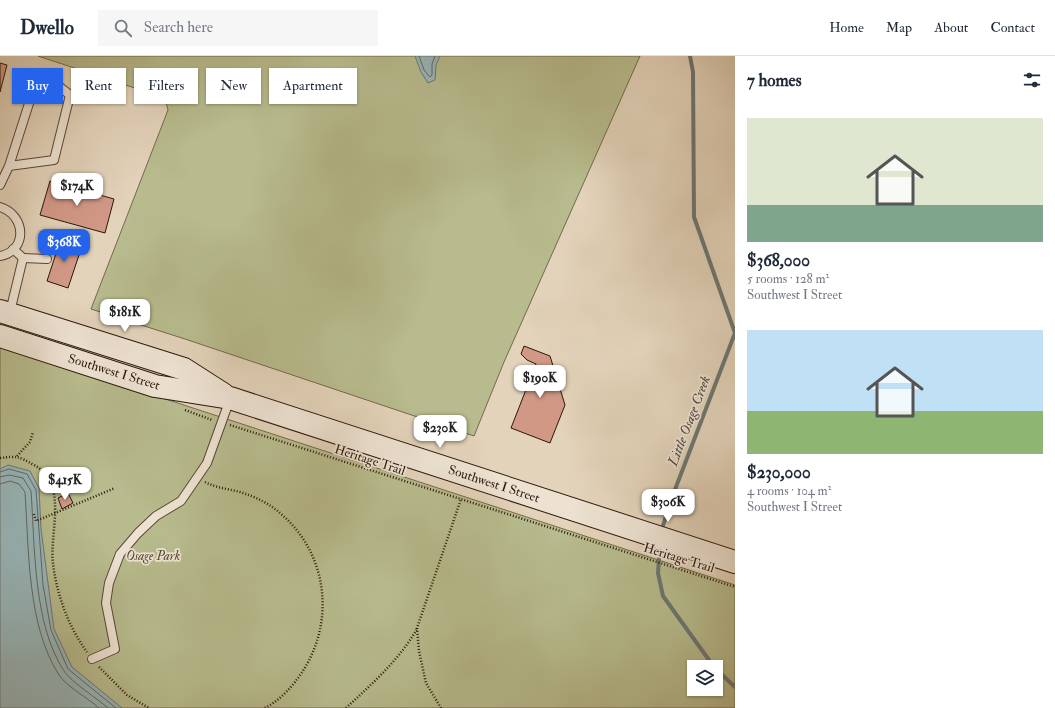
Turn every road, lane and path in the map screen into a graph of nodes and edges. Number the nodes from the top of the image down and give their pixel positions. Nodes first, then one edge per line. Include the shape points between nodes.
1 (9, 166) junction
2 (0, 185) edge
3 (0, 207) edge
4 (13, 249) junction
5 (0, 256) edge
6 (23, 258) junction
7 (47, 259) dead end
8 (5, 312) edge
9 (0, 336) edge
10 (230, 398) junction
11 (182, 409) dead end
12 (222, 422) junction
13 (33, 432) dead end
14 (17, 456) junction
15 (0, 458) edge
16 (196, 477) junction
17 (115, 488) dead end
18 (461, 500) junction
19 (56, 512) junction
20 (34, 514) dead end
21 (735, 562) edge
22 (735, 587) edge
23 (418, 628) junction
24 (92, 659) junction
25 (149, 708) edge
26 (264, 708) edge
27 (346, 708) edge
28 (441, 708) edge

1 - 1 lane via 54,160 70,95 56,84 42,85 32,94
1 - 2 lane
3 - 4 lane via 14,214 18,221 20,238
4 - 5 lane
4 - 6 lane
6 - 7 lane
6 - 8 lane
8 - 10 main road, Southwest I Street via 184,369
9 - 10 main road, Southwest I Street via 155,386
10 - 12 lane
10 - 21 main road, Southwest I Street
11 - 12 path, Heritage Trail
12 - 16 lane via 207,463
12 - 18 path, Heritage Trail
13 - 14 path via 30,442
14 - 15 path
14 - 19 path via 39,468 50,479 55,495
16 - 24 lane via 181,501 156,516 120,554 109,582 106,603 115,649
16 - 26 path via 213,486 261,500 281,514 308,547 322,584 322,624 318,644 308,665 292,687
17 - 19 path
18 - 22 path, Heritage Trail
18 - 23 path
19 - 20 path via 36,521
19 - 24 path via 52,540 57,589 78,640
23 - 27 path via 386,672
23 - 28 path via 419,651 426,683
24 - 25 path via 127,696

